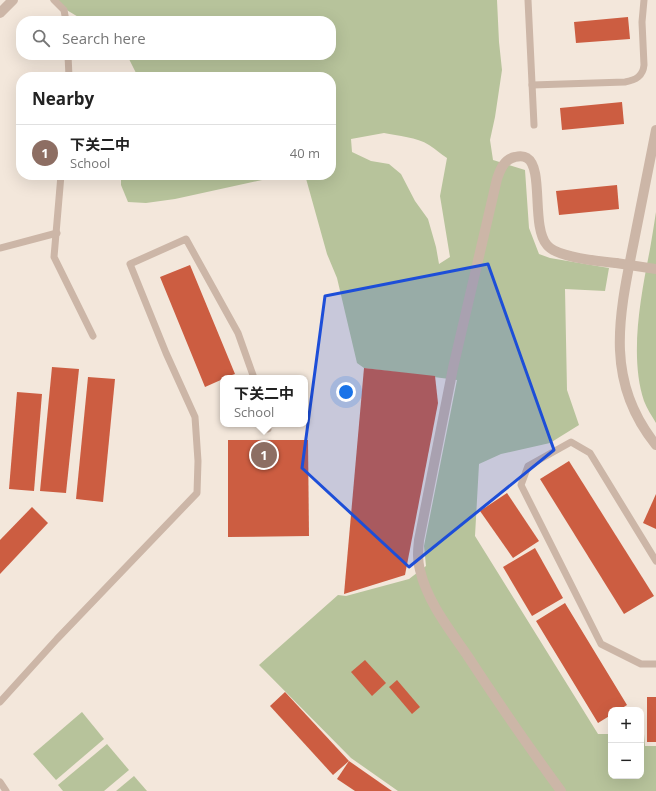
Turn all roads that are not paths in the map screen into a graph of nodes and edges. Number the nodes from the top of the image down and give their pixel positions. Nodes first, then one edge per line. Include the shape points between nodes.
1 (13, 0) edge
2 (54, 0) edge
3 (528, 0) edge
4 (644, 0) edge
5 (0, 13) edge
6 (65, 16) edge
7 (68, 60) edge
8 (69, 72) edge
9 (532, 85) junction
10 (534, 126) dead end
11 (656, 130) edge
12 (61, 180) edge
13 (57, 233) junction
14 (0, 248) edge
15 (656, 269) edge
16 (93, 336) dead end
17 (253, 375) edge
18 (656, 445) edge
19 (656, 561) edge
20 (656, 664) edge
21 (0, 702) edge
22 (0, 782) edge
23 (6, 791) edge
24 (561, 791) edge

1 - 5 street
2 - 6 lane via 64,10
3 - 9 lane
4 - 9 lane via 644,71 640,76 625,82
7 - 8 lane
9 - 10 lane
11 - 18 street via 624,289 619,340 621,369 632,408
12 - 13 lane
13 - 14 lane
13 - 16 lane via 54,257
15 - 24 street, bridge via 566,255 549,248 541,234 535,175 531,162 525,157 517,156 505,163 496,179 455,361 419,540 419,569 443,620
17 - 21 lane via 238,333 186,239 130,264 195,417 197,493
19 - 20 lane via 590,453 571,442 528,466 520,485 601,644 641,664
22 - 23 lane

